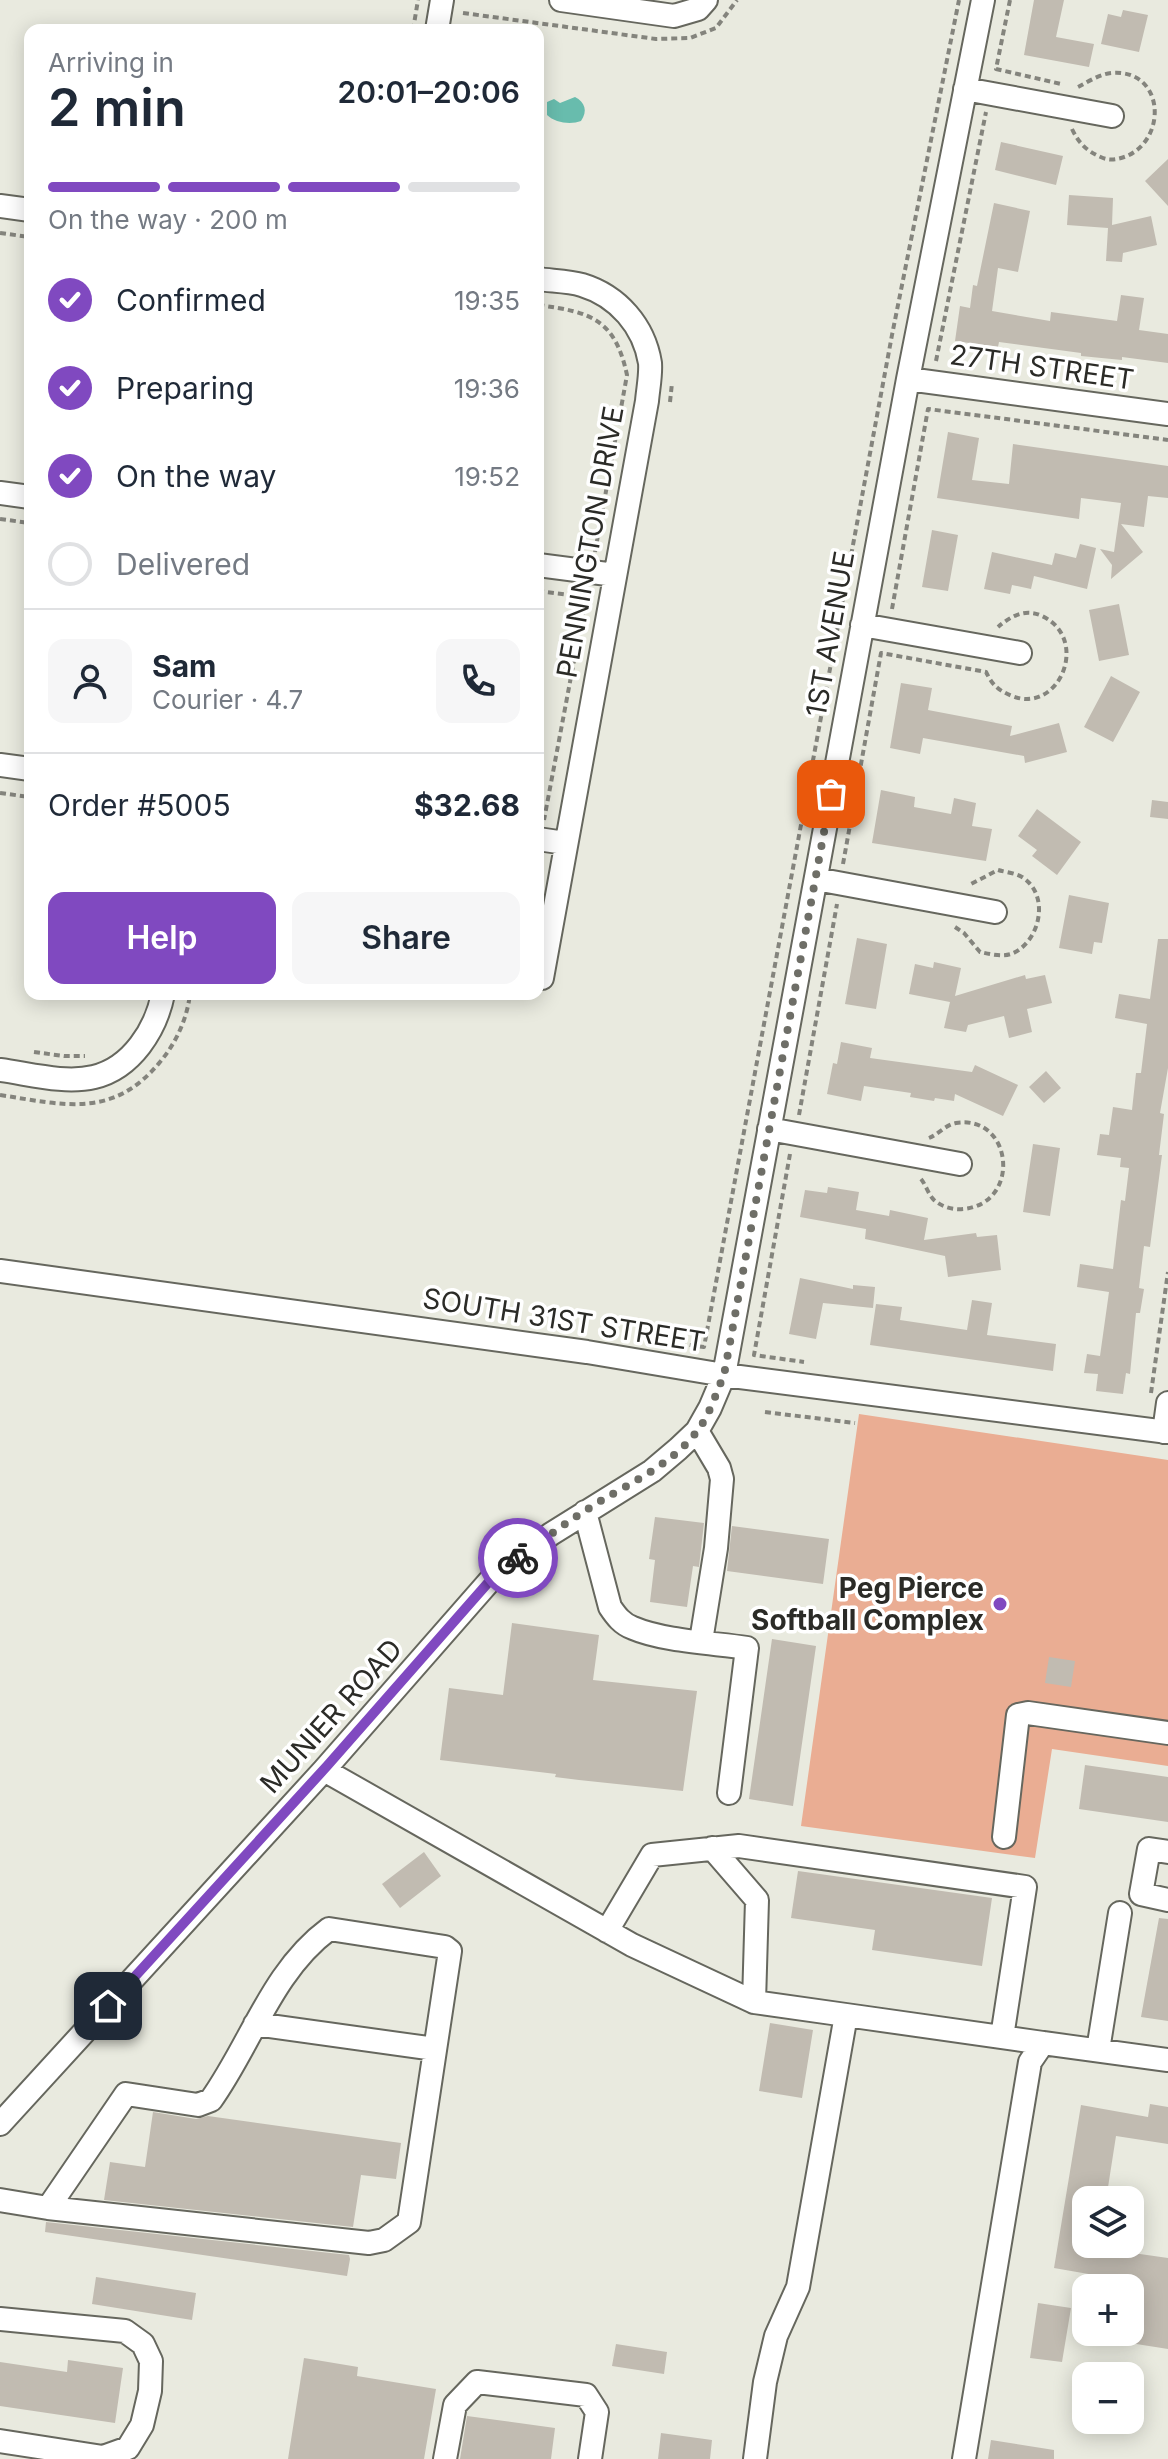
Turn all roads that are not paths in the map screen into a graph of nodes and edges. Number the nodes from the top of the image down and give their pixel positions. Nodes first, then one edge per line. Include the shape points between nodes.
1 (442, 0) edge
2 (561, 0) edge
3 (706, 0) edge
4 (983, 0) edge
5 (438, 24) edge
6 (965, 89) junction
7 (1112, 116) dead end
8 (0, 206) edge
9 (24, 209) edge
10 (544, 280) edge
11 (908, 379) junction
12 (1168, 414) edge
13 (0, 493) edge
14 (24, 496) edge
15 (544, 566) edge
16 (615, 575) junction
17 (862, 625) junction
18 (1020, 653) dead end
19 (0, 765) edge
20 (24, 768) edge
21 (544, 831) edge
22 (565, 843) junction
23 (816, 879) junction
24 (995, 912) dead end
25 (544, 966) edge
26 (161, 1000) edge
27 (0, 1070) edge
28 (769, 1129) junction
29 (960, 1164) dead end
30 (0, 1271) edge
31 (724, 1375) junction
32 (1159, 1399) edge
33 (697, 1431) junction
34 (1166, 1432) edge
35 (585, 1512) junction
36 (701, 1641) junction
37 (1168, 1733) edge
38 (324, 1770) junction
39 (729, 1793) dead end
40 (1004, 1837) dead end
41 (712, 1848) junction
42 (1168, 1852) edge
43 (1168, 1900) edge
44 (1120, 1913) dead end
45 (607, 1931) junction
46 (754, 2002) junction
47 (846, 2015) junction
48 (255, 2024) junction
49 (1002, 2037) junction
50 (1043, 2043) junction
51 (435, 2049) junction
52 (1098, 2050) junction
53 (1168, 2060) edge
54 (0, 2124) edge
55 (0, 2200) edge
56 (48, 2208) junction
57 (0, 2319) edge
58 (0, 2441) edge
59 (103, 2458) edge
60 (445, 2459) edge
61 (590, 2459) edge
62 (755, 2459) edge
63 (964, 2459) edge

1 - 5 street
2 - 3 street via 674,16 698,9
4 - 6 street, 1ST AVENUE
6 - 7 street
6 - 11 street, 1ST AVENUE
8 - 9 street
10 - 16 street, PENNINGTON DRIVE via 581,285 604,295 643,335 650,365 647,401
11 - 12 street, 27TH STREET
11 - 17 street, 1ST AVENUE
13 - 14 street
15 - 16 street
16 - 22 street, PENNINGTON DRIVE
17 - 18 street
17 - 23 street, 1ST AVENUE
19 - 20 street
21 - 22 street
22 - 25 street, PENNINGTON DRIVE
23 - 24 street
23 - 28 street, 1ST AVENUE
26 - 27 street via 151,1033 125,1061 95,1077 63,1079
28 - 29 street
28 - 31 street, 1ST AVENUE
30 - 31 street, SOUTH 31ST STREET
31 - 33 street, MUNIER ROAD
31 - 34 street, SOUTH 31ST STREET
32 - 34 street
33 - 35 street, MUNIER ROAD via 652,1471
33 - 36 street via 722,1479
35 - 36 street via 610,1607 618,1619 649,1633
35 - 38 street, MUNIER ROAD via 494,1576
36 - 39 street via 747,1648
37 - 40 street via 1018,1715
38 - 45 street
38 - 54 street, MUNIER ROAD
41 - 45 street via 652,1855
41 - 46 street via 757,1900
41 - 49 street via 739,1846 1025,1887
42 - 43 street via 1149,1849 1141,1894
44 - 52 street
45 - 46 street
46 - 47 street
47 - 49 street
47 - 62 street via 798,2287 776,2336
48 - 51 street
48 - 51 street via 271,1995 329,1929 450,1951
48 - 56 street via 211,2100 198,2105 126,2094
49 - 50 street
50 - 52 street
50 - 63 street via 1030,2062
51 - 56 street via 409,2222 384,2240 369,2243
52 - 53 street
55 - 56 street
57 - 59 street via 125,2331 143,2344 151,2361 142,2425 128,2448
58 - 59 street
60 - 61 street via 455,2405 477,2382 586,2395 597,2412

